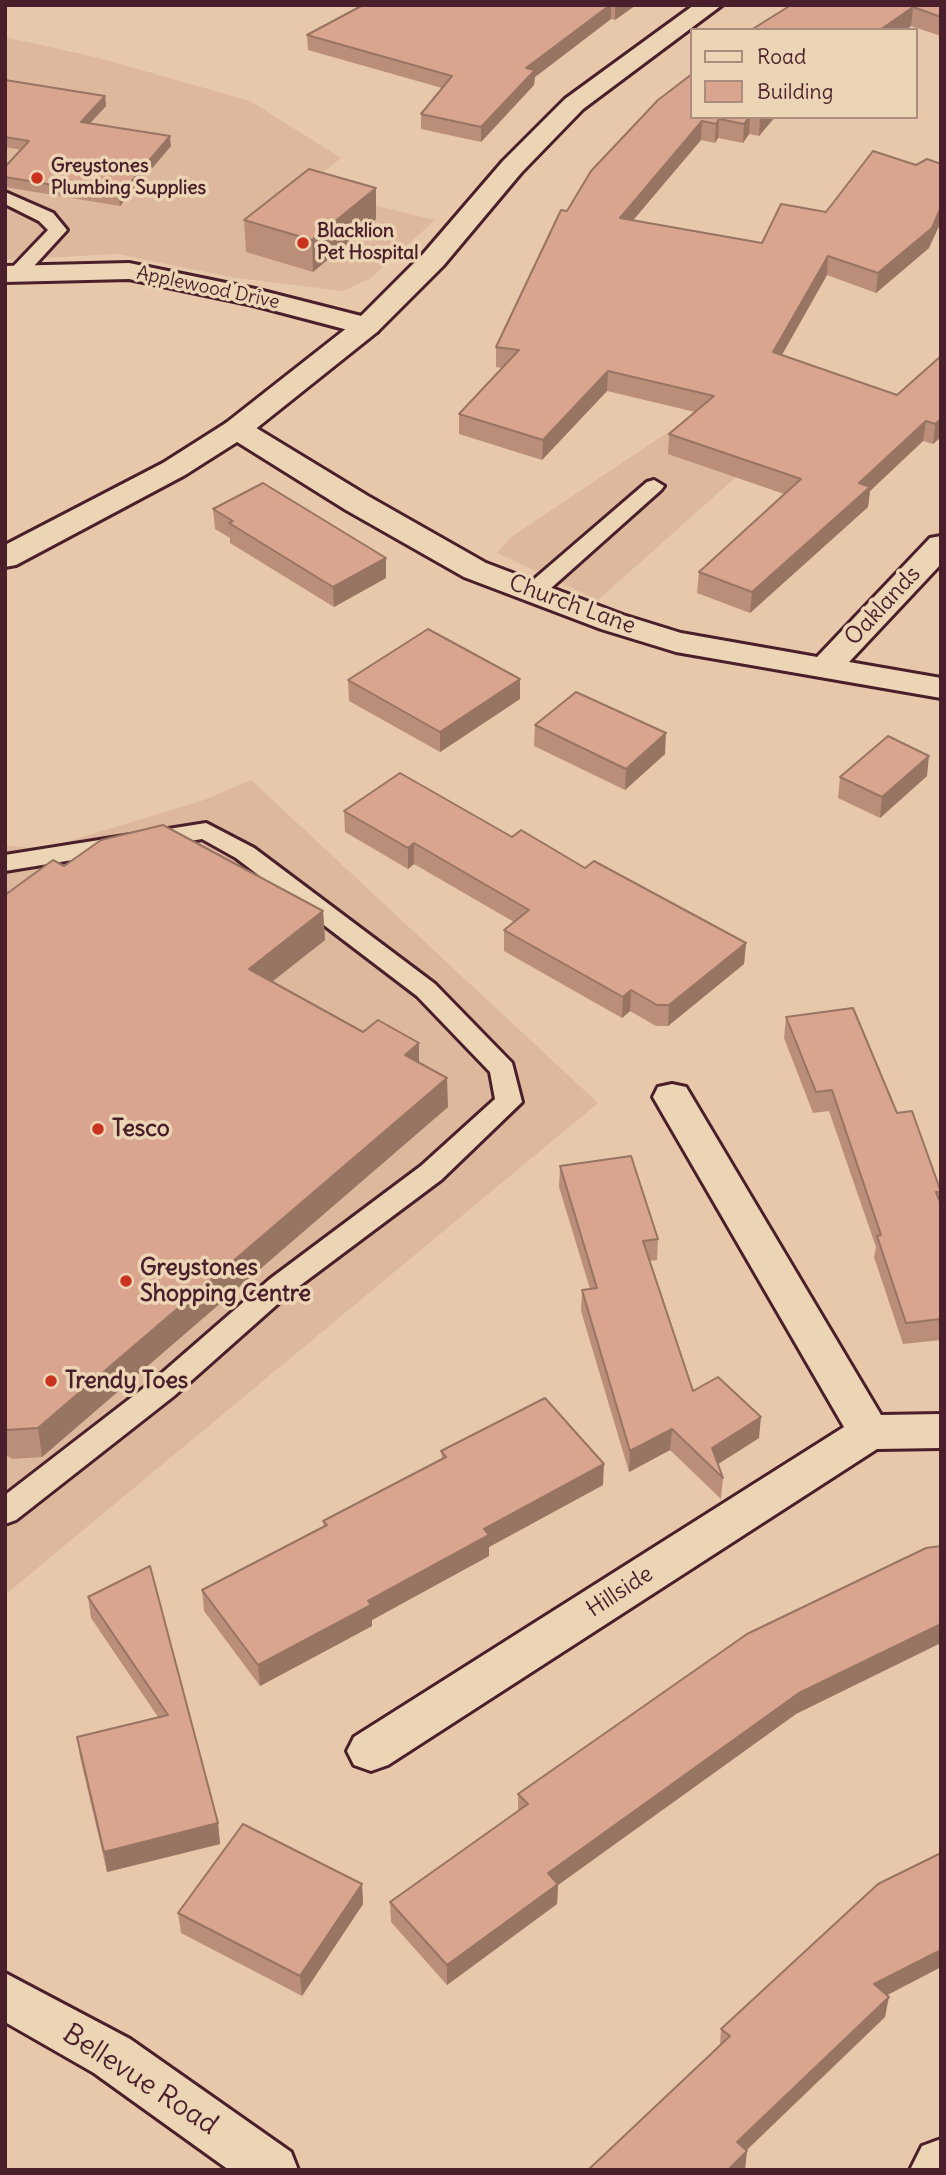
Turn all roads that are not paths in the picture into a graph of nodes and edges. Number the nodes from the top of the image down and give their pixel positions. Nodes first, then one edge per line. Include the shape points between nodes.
1 (710, 5) edge
2 (5, 197) edge
3 (10, 274) edge
4 (367, 326) junction
5 (237, 429) junction
6 (654, 486) dead end
7 (941, 545) edge
8 (5, 558) edge
9 (533, 592) junction
10 (826, 667) junction
11 (941, 688) edge
12 (5, 863) edge
13 (672, 1097) dead end
14 (941, 1431) edge
15 (869, 1432) junction
16 (5, 1512) edge
17 (371, 1751) dead end
18 (5, 1996) edge
19 (941, 2164) edge
20 (272, 2170) edge
21 (936, 2170) edge

1 - 4 street via 556,121 433,260
2 - 3 lane via 46,217 58,230
3 - 4 street, Applewood Drive via 129,271
4 - 5 street
5 - 8 street via 174,469
5 - 9 street, Church Lane via 475,570
6 - 9 lane
7 - 10 street, Oaklands
9 - 10 street, Church Lane via 676,642
10 - 11 street, Church Lane
12 - 16 lane via 206,831 245,853 426,990 503,1069 509,1102 431,1173 279,1286 164,1388
13 - 15 street
14 - 15 street
15 - 17 street, Hillside
18 - 20 street, Bellevue Road via 112,2056
19 - 21 street

